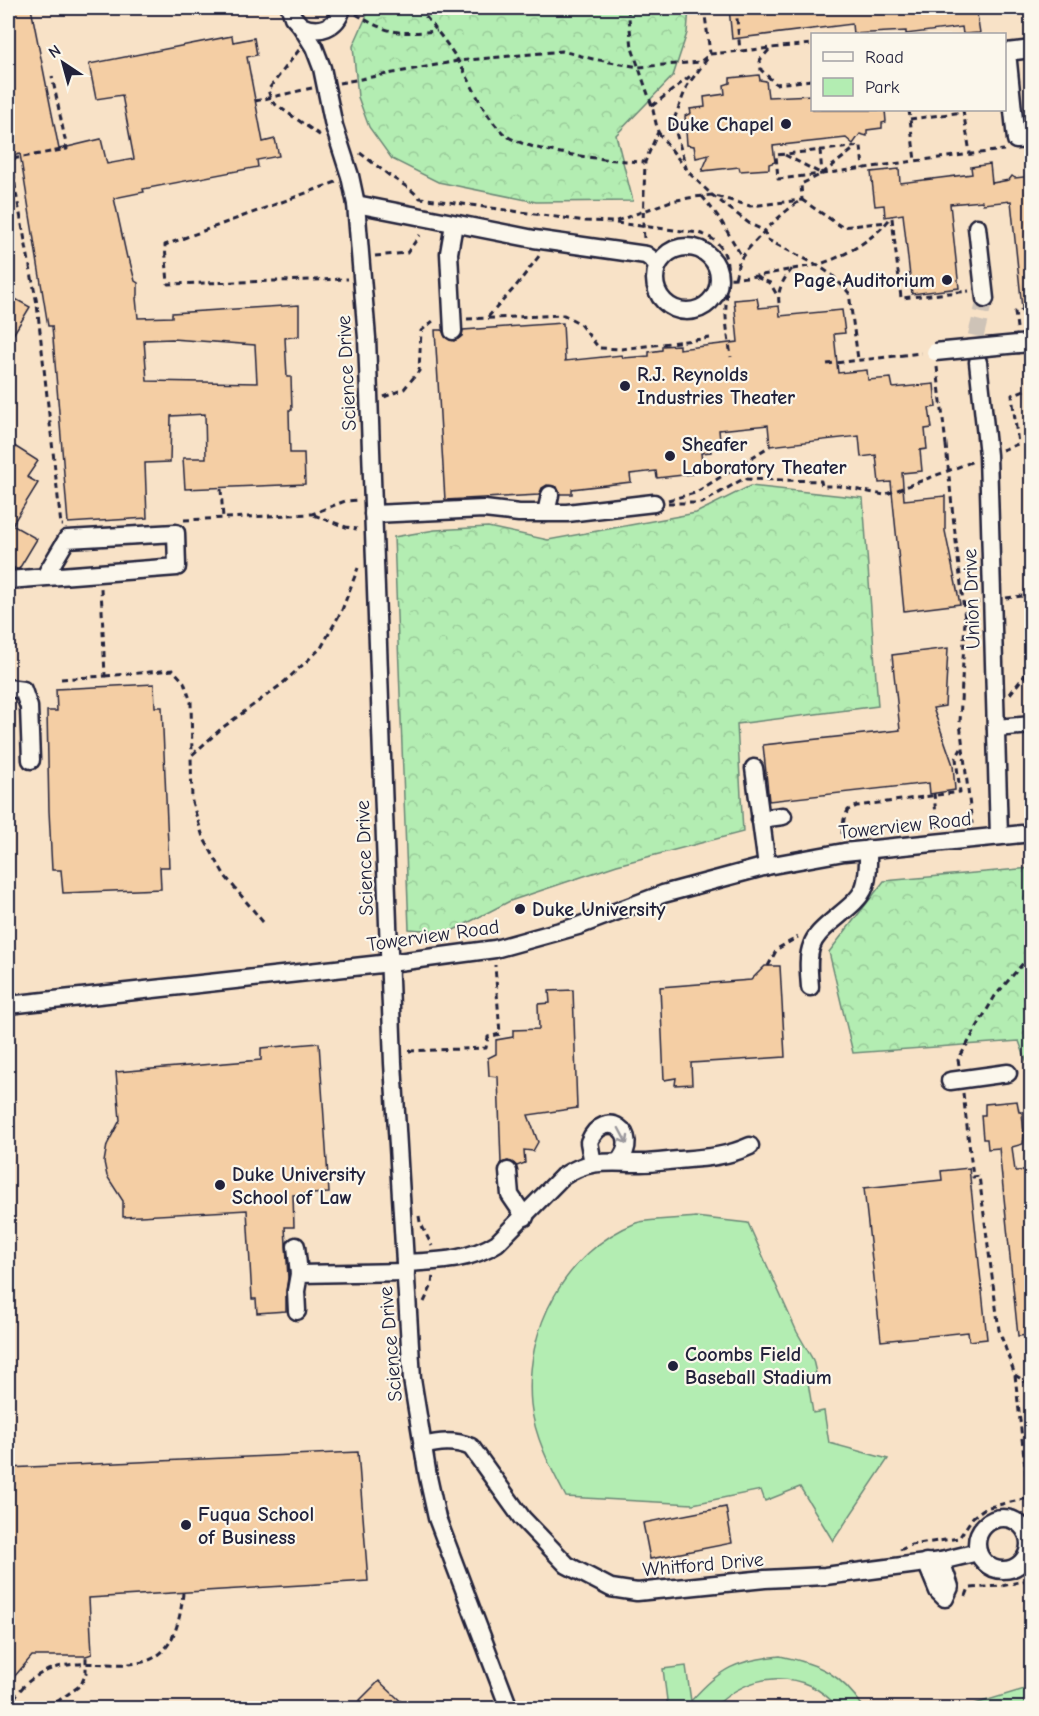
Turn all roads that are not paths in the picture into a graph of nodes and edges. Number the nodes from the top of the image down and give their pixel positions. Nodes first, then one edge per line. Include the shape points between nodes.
1 (291, 8) edge
2 (349, 10) edge
3 (333, 24) junction
4 (305, 32) junction
5 (1032, 49) edge
6 (322, 68) junction
7 (1032, 139) edge
8 (356, 204) junction
9 (454, 224) junction
10 (977, 227) dead end
11 (652, 260) junction
12 (984, 294) tunnel mouth
13 (453, 325) road end
14 (1025, 343) edge
15 (935, 352) road end
16 (978, 362) tunnel mouth
17 (550, 495) dead end
18 (654, 503) road end
19 (546, 513) junction
20 (373, 514) junction
21 (45, 576) junction
22 (8, 580) edge
23 (8, 688) edge
24 (1032, 725) edge
25 (996, 728) junction
26 (31, 760) dead end
27 (754, 768) dead end
28 (783, 816) dead end
29 (760, 819) junction
30 (1032, 833) edge
31 (999, 836) junction
32 (868, 849) junction
33 (766, 866) junction
34 (390, 963) junction
35 (810, 987) dead end
36 (8, 1005) edge
37 (1008, 1073) dead end
38 (955, 1081) road end
39 (750, 1146) dead end
40 (618, 1161) junction
41 (597, 1162) junction
42 (508, 1171) dead end
43 (525, 1217) junction
44 (296, 1246) dead end
45 (405, 1268) junction
46 (299, 1275) junction
47 (297, 1311) dead end
48 (422, 1446) junction
49 (978, 1552) dead end
50 (509, 1708) edge

1 - 4 street, Science Drive
2 - 3 street, Science Drive
3 - 4 street
3 - 6 street, Science Drive
4 - 6 street, Science Drive
5 - 7 street via 1006,52 1016,141
6 - 8 street, Science Drive
8 - 9 street
8 - 20 street, Science Drive via 367,338
9 - 11 street
9 - 13 street via 450,253
10 - 12 street
11 - 11 street via 674,249 695,247 713,258 728,278 706,306 686,311 675,309 659,295
14 - 15 street, bridge
16 - 25 street, Union Drive via 988,455
17 - 19 street
18 - 19 street
19 - 20 street via 484,509
20 - 34 street, Science Drive
21 - 21 street via 177,567 176,533 67,539
21 - 22 street
23 - 26 street via 23,690 29,707
24 - 25 street
25 - 31 street, Union Drive
27 - 29 street
28 - 29 street
29 - 33 street
30 - 31 street, Towerview Road
31 - 32 street, Towerview Road
32 - 33 street, Towerview Road
32 - 35 street via 865,888 812,942
33 - 34 street, Towerview Road via 663,894 578,926 495,949
34 - 36 street, Towerview Road
34 - 45 street, Science Drive
37 - 38 street
39 - 40 street via 722,1156 643,1163
40 - 41 street
41 -> 40 street via 592,1158 589,1142 595,1130 610,1124 617,1126 627,1139 626,1150
41 - 43 street via 574,1168 562,1177
42 - 43 street via 510,1195
43 - 45 street via 497,1243 474,1255
44 - 46 street
45 - 46 street
45 - 48 street, Science Drive via 412,1379
46 - 47 street
48 - 49 street, Whitford Drive via 460,1442 471,1447 522,1518 567,1565 611,1588 637,1592 825,1576
48 - 50 street, Science Drive via 437,1518

